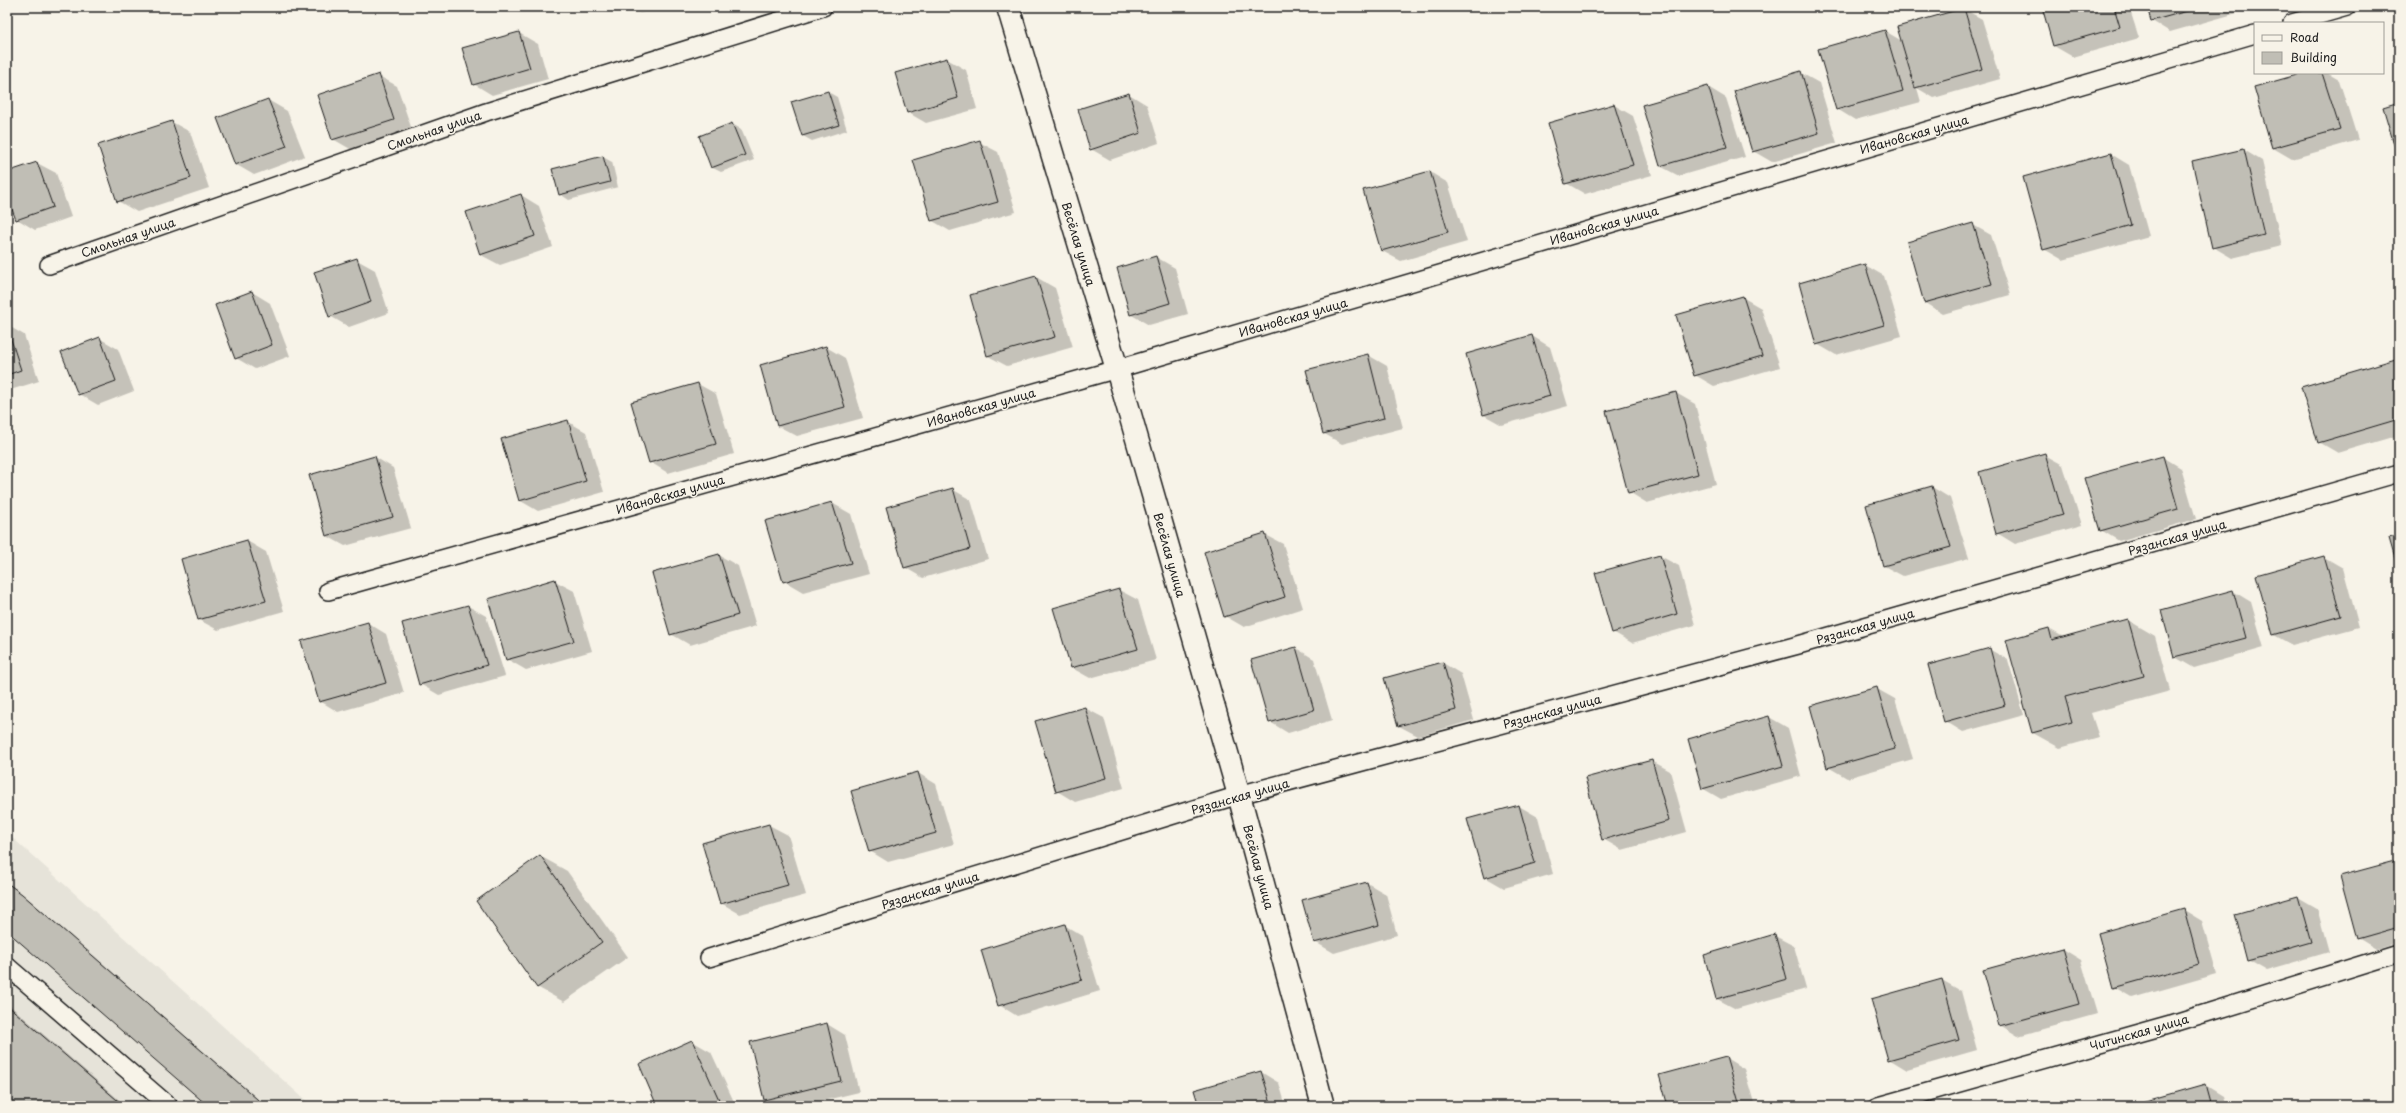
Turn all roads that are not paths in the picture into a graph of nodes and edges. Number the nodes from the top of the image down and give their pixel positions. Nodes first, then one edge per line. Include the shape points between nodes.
1 (823, 7) edge
2 (1008, 7) edge
3 (2347, 7) edge
4 (2295, 22) edge
5 (2254, 34) edge
6 (49, 265) dead end
7 (1117, 369) junction
8 (2399, 473) edge
9 (328, 591) dead end
10 (1239, 795) junction
11 (2399, 953) edge
12 (709, 958) dead end
13 (7, 966) edge
14 (169, 1106) edge
15 (1323, 1106) edge
16 (1878, 1106) edge

1 - 6 lane, Смольная улица via 486,112
2 - 7 street, Весёлая улица
3 - 4 lane
5 - 7 lane, Ивановская улица
7 - 9 lane, Ивановская улица
7 - 10 street, Весёлая улица
8 - 10 lane, Рязанская улица via 1802,644
10 - 12 lane, Рязанская улица
10 - 15 street, Весёлая улица
11 - 16 lane, Читинская улица via 2171,1024
13 - 14 lane

